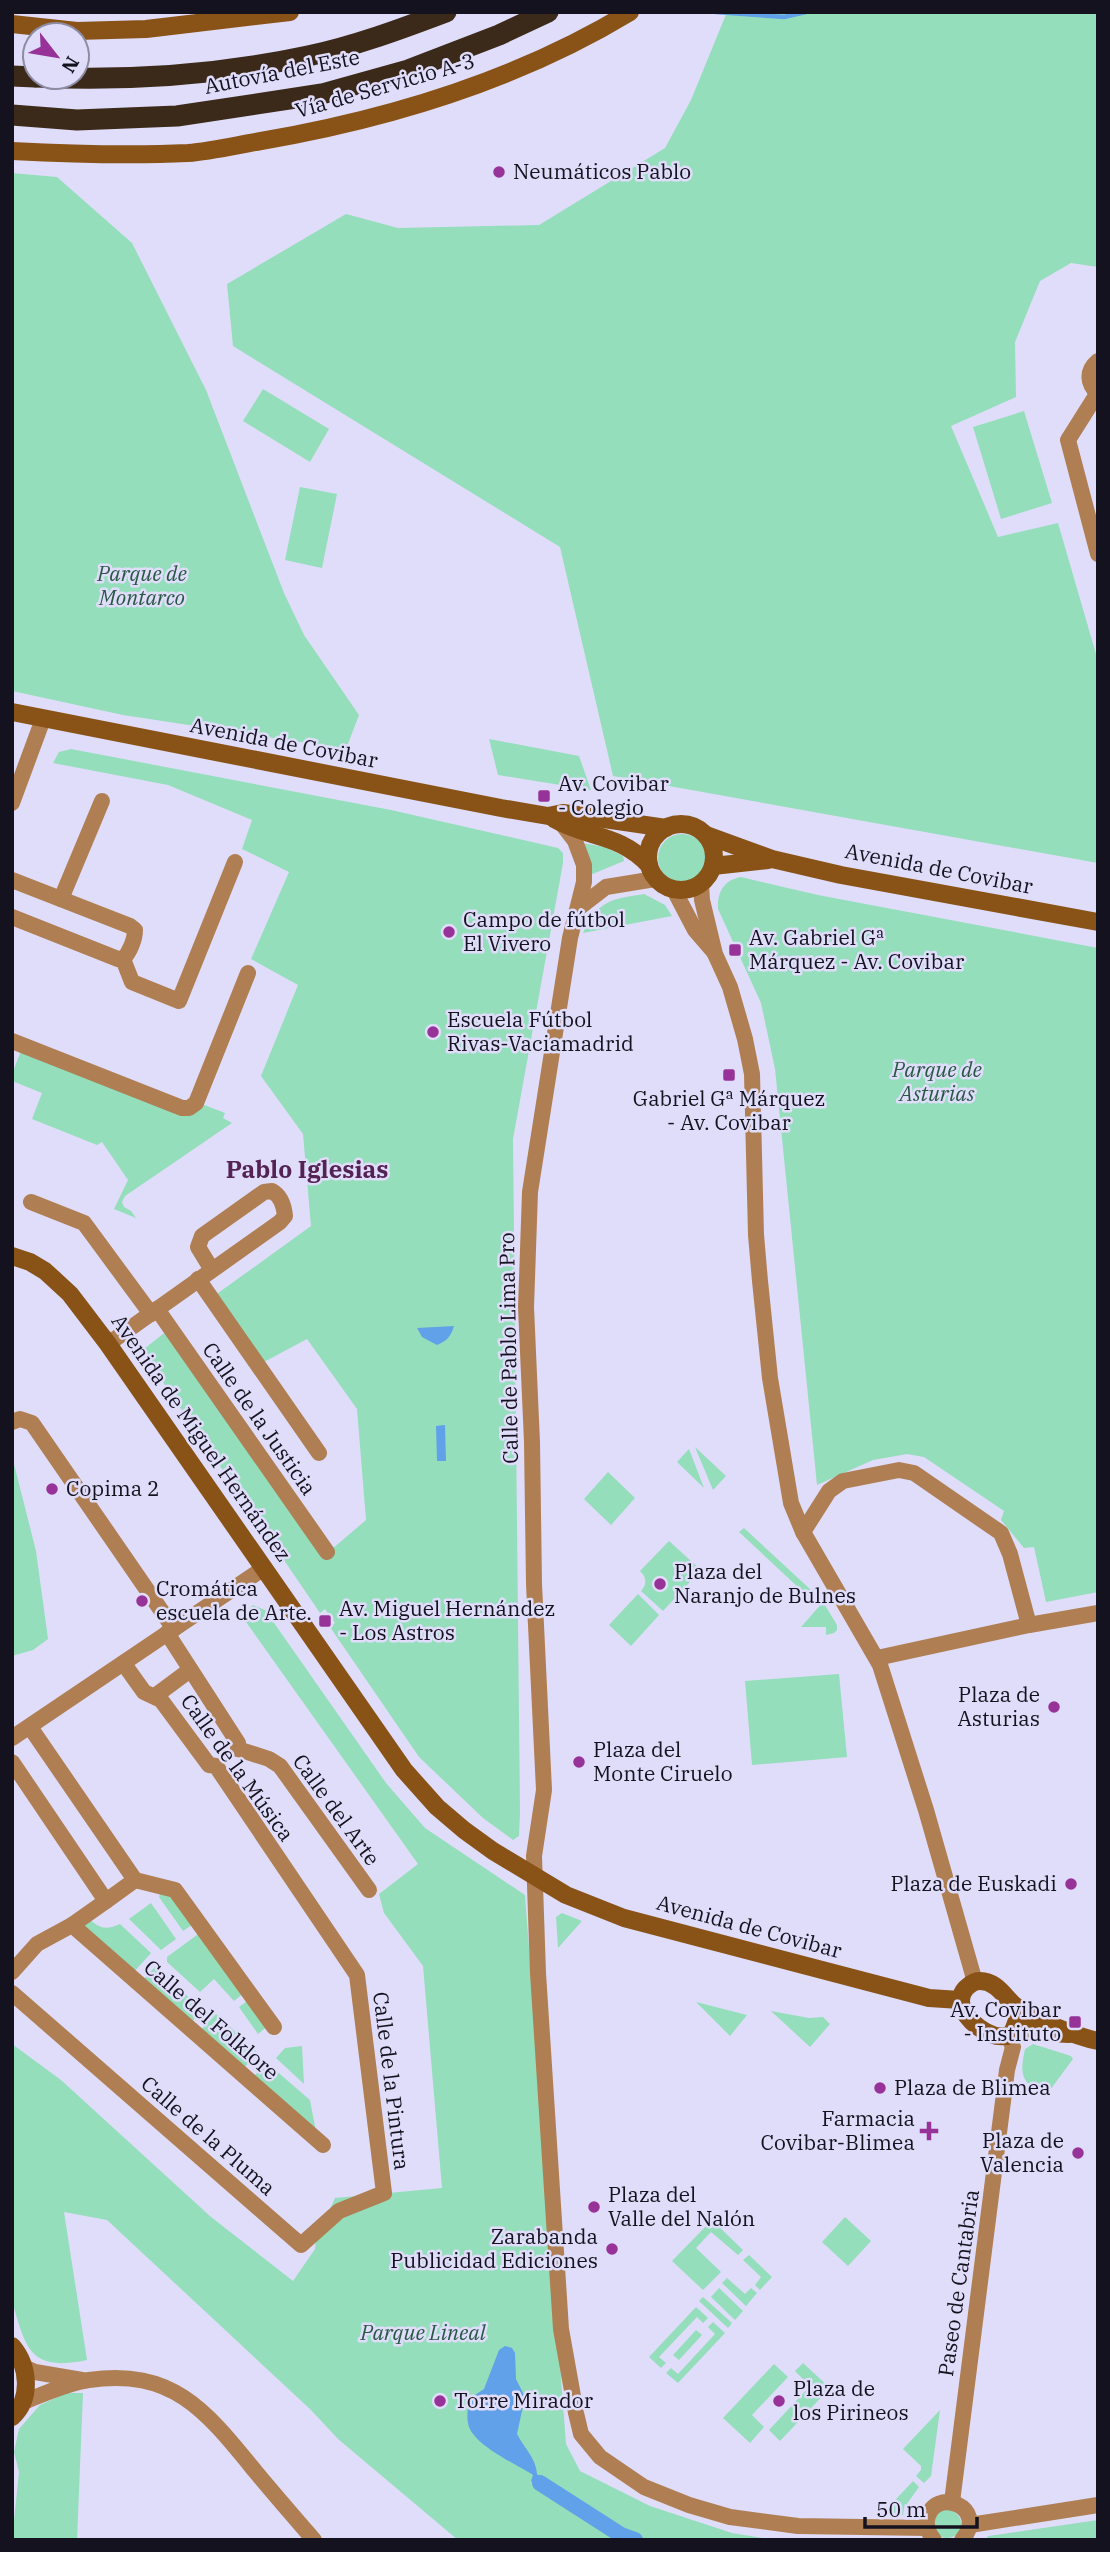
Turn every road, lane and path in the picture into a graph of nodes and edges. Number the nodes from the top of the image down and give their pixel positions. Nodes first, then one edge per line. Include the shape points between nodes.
1 (290, 12) edge
2 (446, 12) edge
3 (548, 12) edge
4 (630, 12) edge
5 (12, 24) edge
6 (91, 79) edge
7 (12, 115) edge
8 (12, 151) edge
9 (1098, 361) edge
10 (1098, 394) edge
11 (1098, 554) edge
12 (12, 712) edge
13 (43, 719) junction
14 (102, 802) dead end
15 (12, 803) edge
16 (555, 820) junction
17 (666, 828) junction
18 (706, 835) junction
19 (772, 859) junction
20 (235, 862) dead end
21 (713, 866) junction
22 (652, 872) junction
23 (12, 880) edge
24 (701, 884) junction
25 (674, 890) junction
26 (61, 899) junction
27 (580, 907) junction
28 (12, 917) edge
29 (1098, 922) edge
30 (715, 954) junction
31 (123, 959) junction
32 (248, 973) dead end
33 (12, 1041) edge
34 (31, 1202) dead end
35 (12, 1256) edge
36 (212, 1270) junction
37 (198, 1279) junction
38 (154, 1312) junction
39 (108, 1344) junction
40 (16, 1420) edge
41 (319, 1453) dead end
42 (803, 1532) junction
43 (327, 1552) dead end
44 (264, 1568) junction
45 (1098, 1613) edge
46 (1029, 1625) junction
47 (171, 1631) junction
48 (877, 1658) junction
49 (124, 1664) junction
50 (190, 1670) junction
51 (155, 1696) junction
52 (30, 1727) junction
53 (12, 1738) edge
54 (238, 1749) junction
55 (12, 1762) edge
56 (216, 1766) junction
57 (535, 1876) junction
58 (135, 1880) junction
59 (369, 1890) dead end
60 (106, 1901) junction
61 (72, 1925) junction
62 (16, 1960) edge
63 (357, 1975) joint
64 (975, 1982) junction
65 (12, 1993) edge
66 (960, 2000) junction
67 (1017, 2008) junction
68 (274, 2027) dead end
69 (1006, 2034) junction
70 (1071, 2035) junction
71 (1098, 2041) edge
72 (323, 2146) dead end
73 (384, 2193) joint
74 (12, 2346) edge
75 (24, 2367) junction
76 (85, 2381) junction
77 (18, 2409) edge
78 (952, 2502) junction
79 (1098, 2505) edge
80 (970, 2525) junction
81 (931, 2534) edge
82 (314, 2540) edge
83 (962, 2540) edge

1 - 5 street via 146,29 77,31
2 - 6 highway, Autovía del Este via 392,32 258,65
3 - 7 highway, Autovía del Este via 408,70 322,94 177,116 77,120
4 - 8 street, Vía de Servicio A-3 via 511,73 332,129 190,153
9 - 10 street via 1088,376
10 - 11 street via 1068,440
12 - 13 street, Avenida de Covibar
13 - 15 street
13 - 16 street, Avenida de Covibar
14 - 26 street
16 - 17 street, Avenida de Covibar via 563,813
16 - 22 street, Avenida de Covibar via 611,838 637,853
16 - 27 street via 575,841 584,865
17 - 18 street via 687,824
17 - 22 street via 651,844
18 - 19 street, Avenida de Covibar
18 - 21 street via 712,845
19 - 21 street, Avenida de Covibar
19 - 29 street, Avenida de Covibar
20 - 31 street via 179,1000 132,982
21 - 24 street
22 - 25 street
22 - 27 street via 606,887
23 - 26 street
24 - 25 street
24 - 30 street
25 - 30 street via 695,930
26 - 31 street via 135,930
27 - 57 street, Calle de Pablo Lima Pro via 570,938 528,1221 526,1307 544,1790
28 - 31 street
30 - 42 street via 738,1013 752,1074 756,1235 768,1368 791,1503
32 - 33 street via 196,1102 189,1108
34 - 38 street, Calle de la Justicia via 84,1223
35 - 39 street, Avenida de Miguel Hernández via 45,1271
36 - 36 street via 280,1223 285,1208 278,1195 264,1192 202,1236 198,1247
36 - 37 street
37 - 38 street
37 - 41 street
38 - 39 street
38 - 43 street, Calle de la Justicia
39 - 44 street, Avenida de Miguel Hernández
40 - 47 street via 32,1423
42 - 46 street via 830,1491 843,1481 899,1470 914,1472 1001,1533
42 - 48 street
44 - 47 street
44 - 57 street, Avenida de Miguel Hernández via 404,1770 464,1830
45 - 46 street
46 - 48 street
47 - 49 street
47 - 50 street
48 - 64 street
49 - 51 street, Calle de la Música via 144,1692
49 - 52 street
50 - 51 street
50 - 54 street
51 - 56 street, Calle de la Música via 209,1765
52 - 53 street
52 - 58 street
54 - 56 street
54 - 59 street, Calle del Arte via 280,1766
55 - 60 street
56 - 63 street, Calle de la Música
57 - 66 street, Avenida de Covibar via 566,1895 624,1918 929,1998
57 - 81 street, Calle de Pablo Lima Pro via 561,2329 581,2434 600,2457 644,2487 689,2505 798,2526
58 - 60 street
58 - 68 street via 176,1890
60 - 61 street
61 - 62 street
61 - 72 street, Calle del Folklore
63 - 73 street, Calle de la Pintura
64 - 66 street
64 - 67 street via 995,1985
65 - 73 street, Calle de la Pluma via 301,2245 339,2211
66 - 69 street via 964,2012 983,2031
67 - 69 street via 1017,2020
67 - 70 street
69 - 70 street
69 - 78 street, Paseo de Cantabria via 1007,2070
70 - 71 street
74 - 75 street
75 - 76 street
75 - 77 street via 26,2390
76 - 77 street
76 - 82 street via 144,2379 182,2395 216,2425
78 - 80 street via 965,2510
78 - 81 street via 933,2508 928,2517
79 - 80 street
80 - 83 street

